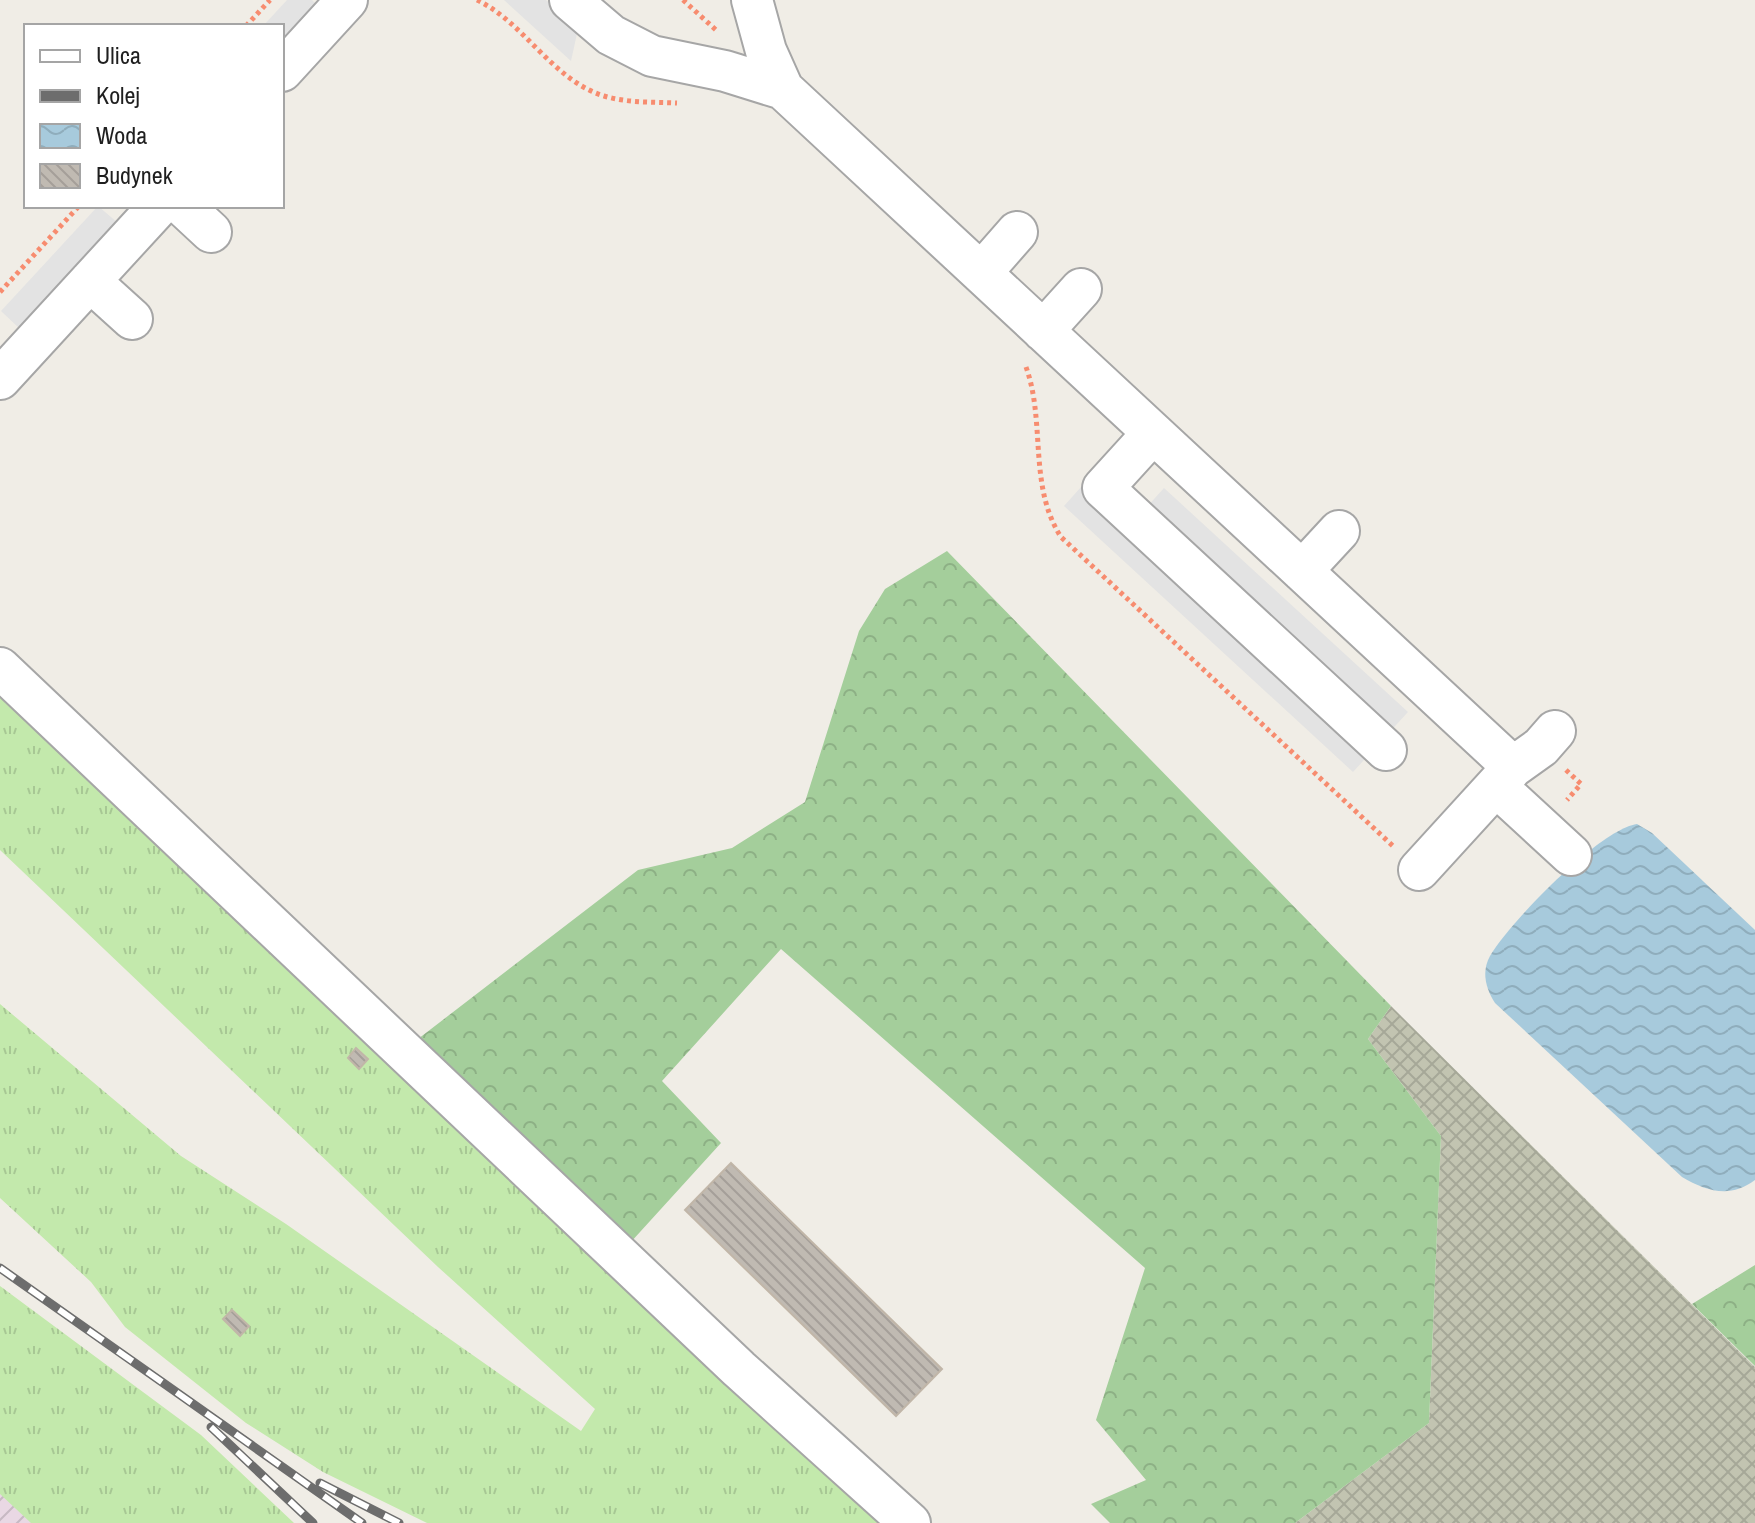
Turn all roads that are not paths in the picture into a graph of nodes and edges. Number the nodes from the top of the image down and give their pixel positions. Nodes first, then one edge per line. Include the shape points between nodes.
1 (347, 0) edge
2 (570, 0) edge
3 (725, 45) edge
4 (284, 69) edge
5 (783, 89) junction
6 (157, 208) edge
7 (1017, 232) dead end
8 (981, 273) junction
9 (90, 281) junction
10 (1081, 289) dead end
11 (132, 319) dead end
12 (1043, 331) junction
13 (0, 379) edge
14 (1153, 433) junction
15 (1339, 531) dead end
16 (1302, 571) junction
17 (0, 668) edge
18 (1555, 731) dead end
19 (1386, 750) dead end
20 (1505, 776) junction
21 (1571, 855) dead end
22 (1419, 870) road end
23 (910, 1523) edge

1 - 4 lane
2 - 3 lane via 611,35 652,56
3 - 5 lane
3 - 5 lane
5 - 8 lane
6 - 9 lane
7 - 8 lane
8 - 12 lane
9 - 11 lane
9 - 13 lane
10 - 12 lane
12 - 14 lane
14 - 16 lane
14 - 19 lane via 1103,488
15 - 16 lane
16 - 20 lane
17 - 23 lane via 739,1369
18 - 20 lane
20 - 21 lane
20 - 22 lane

